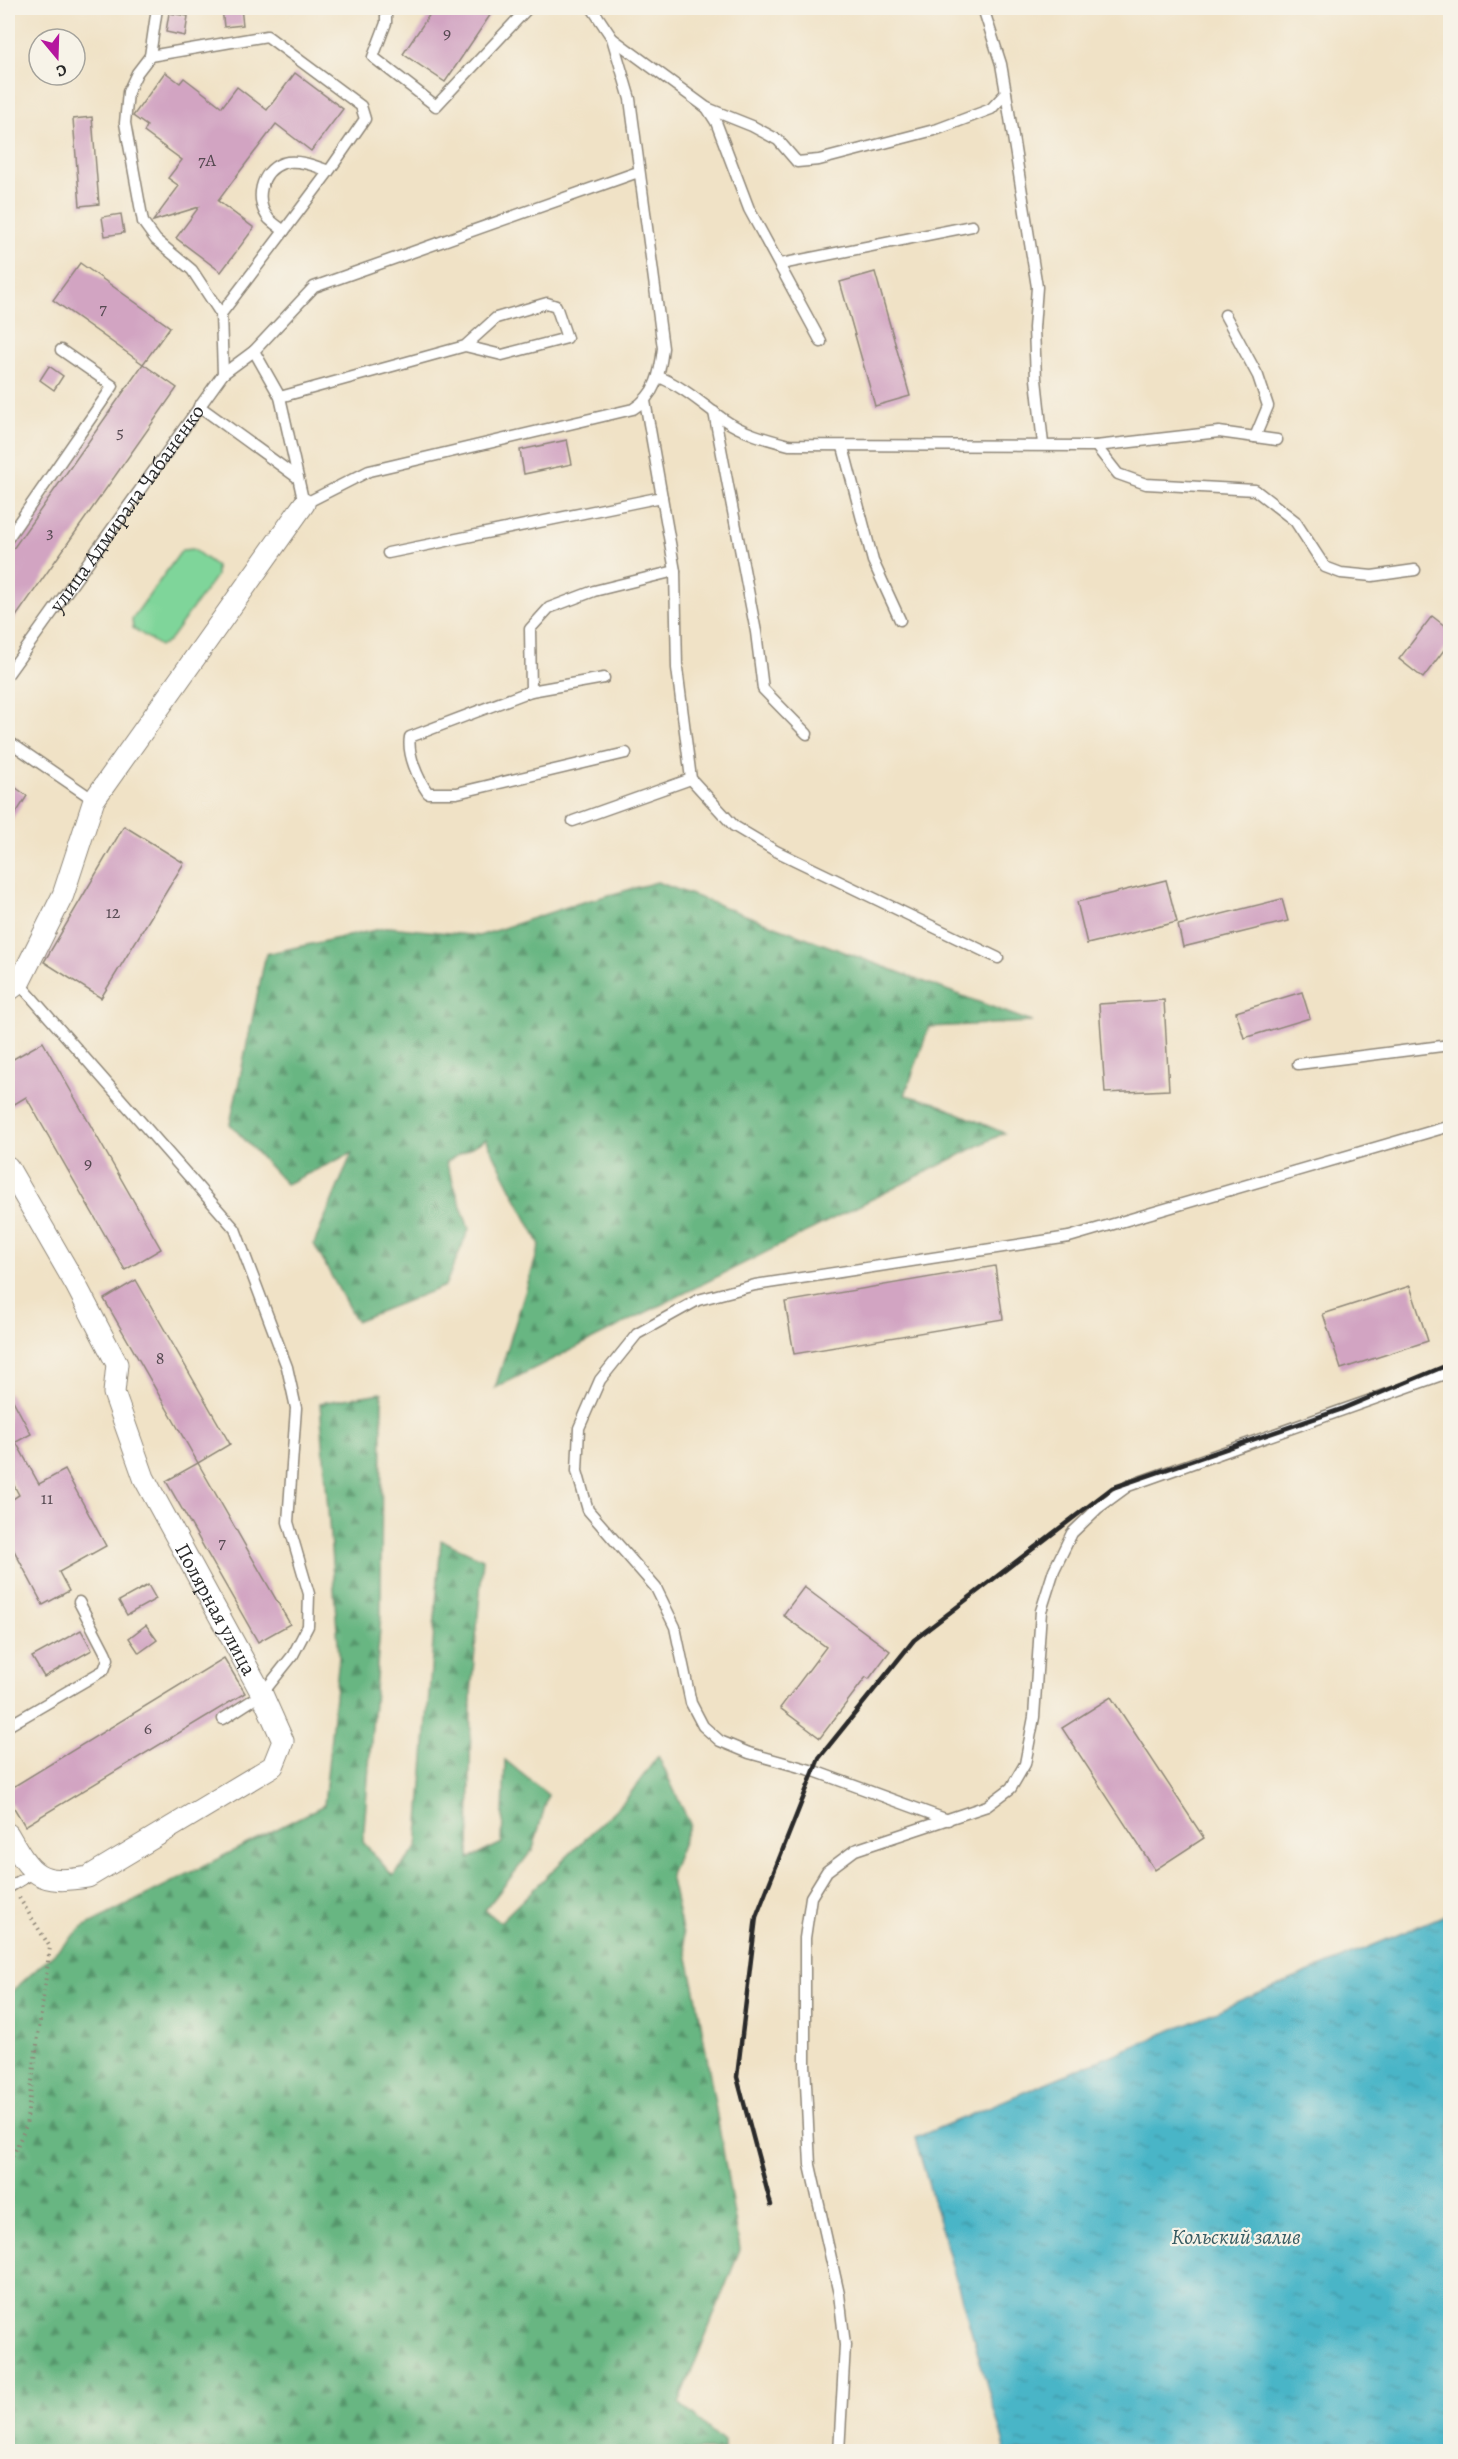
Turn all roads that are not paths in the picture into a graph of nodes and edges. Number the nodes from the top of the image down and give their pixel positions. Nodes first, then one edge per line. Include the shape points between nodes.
1 (157, 8) edge
2 (386, 8) edge
3 (528, 8) edge
4 (592, 8) edge
5 (983, 8) edge
6 (612, 38) junction
7 (150, 56) junction
8 (1006, 93) junction
9 (707, 108) junction
10 (329, 171) junction
11 (638, 172) junction
12 (972, 226) dead end
13 (284, 231) junction
14 (781, 264) junction
15 (220, 314) junction
16 (1225, 315) dead end
17 (821, 342) dead end
18 (465, 346) junction
19 (61, 350) dead end
20 (254, 351) junction
21 (223, 374) junction
22 (659, 377) junction
23 (280, 397) junction
24 (645, 401) junction
25 (199, 406) junction
26 (714, 412) junction
27 (1255, 436) junction
28 (1277, 440) dead end
29 (1043, 444) junction
30 (1096, 446) junction
31 (843, 447) junction
32 (298, 478) junction
33 (662, 497) junction
34 (304, 504) junction
35 (8, 538) edge
36 (388, 553) dead end
37 (1414, 570) dead end
38 (675, 571) junction
39 (900, 620) dead end
40 (8, 674) edge
41 (604, 678) dead end
42 (531, 691) junction
43 (807, 734) dead end
44 (8, 741) edge
45 (626, 753) dead end
46 (691, 779) junction
47 (94, 800) junction
48 (573, 821) dead end
49 (998, 958) dead end
50 (13, 987) edge
51 (1450, 1045) edge
52 (1298, 1064) dead end
53 (1450, 1126) edge
54 (8, 1167) edge
55 (1450, 1372) edge
56 (79, 1602) dead end
57 (262, 1694) junction
58 (223, 1719) dead end
59 (8, 1726) edge
60 (948, 1820) junction
61 (8, 1834) edge
62 (33, 1873) junction
63 (10, 1886) edge
64 (839, 2451) edge

1 - 7 lane
2 - 3 lane via 386,23 373,57 436,106
4 - 6 lane
5 - 8 lane
6 - 9 lane
6 - 11 lane via 630,99
7 - 10 lane via 267,36 361,106 365,113 364,123
7 - 15 lane via 128,92 125,123 143,222 156,240 192,270
8 - 9 lane via 991,109 938,129 819,160 797,162 778,140
8 - 29 lane via 1037,287 1034,328
9 - 14 lane via 749,209
10 - 13 lane
10 - 13 lane via 299,162 282,164 269,172 262,183 260,198 268,218
11 - 20 lane, улица Адмирала Чабаненко via 314,287
11 - 22 lane via 663,348
12 - 14 lane
13 - 15 lane
14 - 17 lane
15 - 21 lane
16 - 27 lane via 1258,376 1268,406
18 - 18 lane via 496,318 547,303 556,306 567,338 502,355
18 - 23 lane
19 - 35 lane via 113,386
20 - 21 lane, улица Адмирала Чабаненко
20 - 23 lane
21 - 25 lane, улица Адмирала Чабаненко
22 - 24 lane
22 - 26 lane
23 - 32 lane
24 - 33 lane
24 - 34 lane via 633,409 369,471
25 - 32 lane
25 - 40 lane, улица Адмирала Чабаненко
26 - 31 lane via 759,437 789,445
26 - 43 lane via 756,632 763,689
27 - 28 lane
27 - 30 lane via 1219,432
29 - 30 lane
29 - 31 lane
30 - 37 lane via 1118,474 1146,484 1255,490 1296,521 1325,567 1372,576
31 - 39 lane via 873,561
32 - 34 lane
33 - 36 lane
33 - 38 lane
34 - 47 street
38 - 42 lane via 594,591 549,608 530,628
38 - 46 lane via 677,668
41 - 42 lane
42 - 45 lane via 410,737 409,746 428,793 457,794
44 - 47 lane
46 - 48 lane
46 - 49 lane via 734,826 776,851
47 - 50 street via 63,895
50 - 57 lane via 235,1229 287,1366 297,1408 288,1522 309,1594 308,1626 293,1655
51 - 52 lane
53 - 60 lane via 1069,1237 755,1285 698,1300 637,1334 600,1380 579,1428 577,1471 588,1510 657,1588 675,1627 691,1703 703,1726 720,1741 749,1753 814,1771
54 - 57 street, Полярная улица via 117,1364 114,1392 144,1478
55 - 60 lane via 1128,1486 1098,1508 1072,1533 1054,1570 1041,1611 1034,1717 1025,1764 1011,1788 987,1806
56 - 59 lane via 108,1659 104,1670
57 - 58 lane
57 - 62 street, Полярная улица via 283,1741 273,1766 88,1876 60,1882
60 - 64 lane via 855,1850 827,1871 811,1897 805,1938 810,2165 839,2294 845,2345
61 - 62 street
62 - 63 lane

